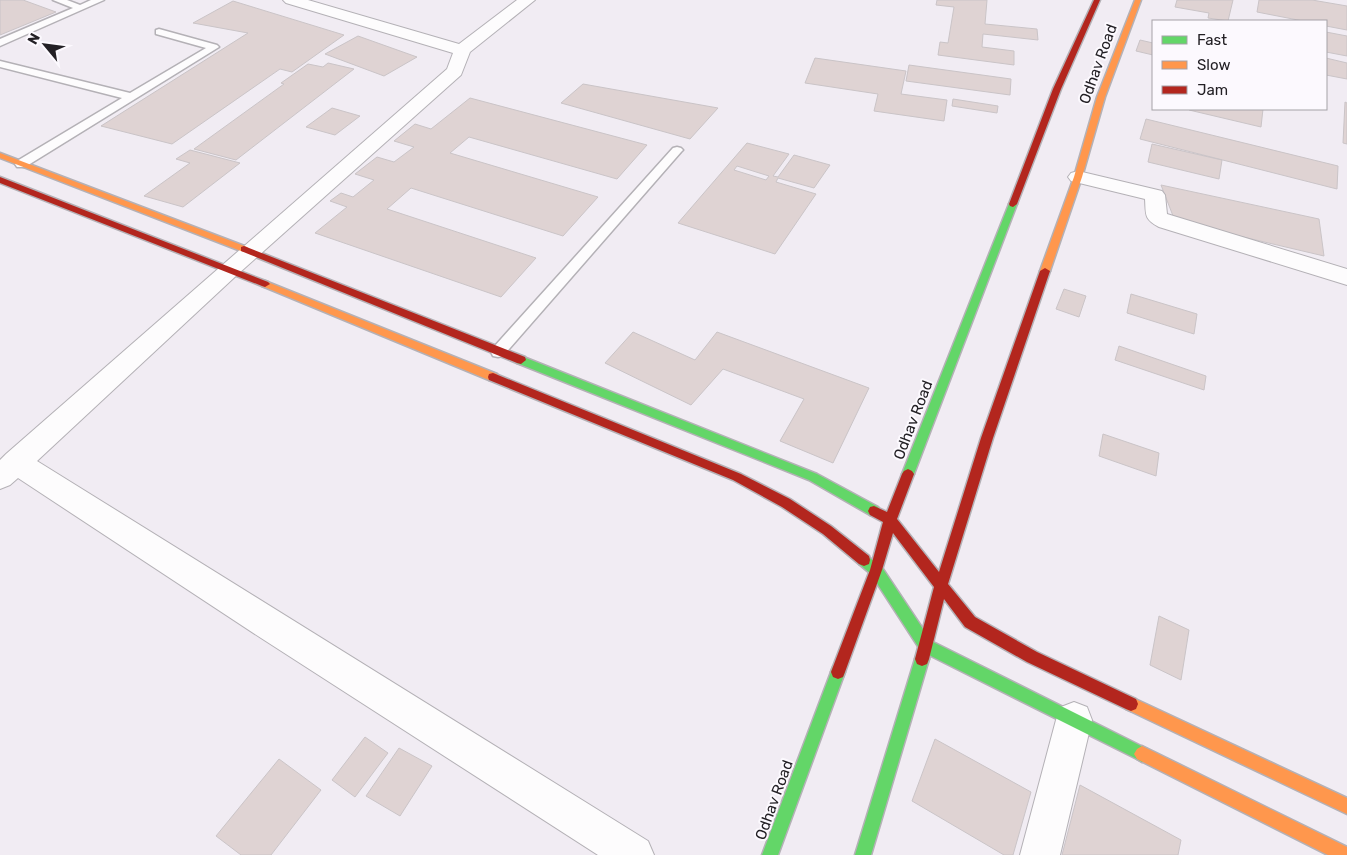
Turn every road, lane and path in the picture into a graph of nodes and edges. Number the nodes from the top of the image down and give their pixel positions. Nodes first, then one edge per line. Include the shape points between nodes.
1 (58, 0) edge
2 (99, 0) edge
3 (291, 0) edge
4 (527, 0) edge
5 (1097, 0) edge
6 (1138, 0) edge
7 (81, 8) junction
8 (159, 32) dead end
9 (0, 43) edge
10 (462, 50) junction
11 (0, 64) edge
12 (131, 97) junction
13 (677, 150) dead end
14 (0, 156) edge
15 (21, 164) junction
16 (1078, 177) junction
17 (0, 180) edge
18 (250, 251) junction
19 (230, 269) junction
20 (1347, 277) edge
21 (498, 352) junction
22 (8, 469) edge
23 (890, 520) junction
24 (876, 570) junction
25 (941, 586) junction
26 (926, 646) junction
27 (1074, 720) junction
28 (1347, 806) edge
29 (634, 855) edge
30 (770, 855) edge
31 (863, 855) edge
32 (1040, 855) edge
33 (1345, 855) edge

1 - 7 lane
2 - 7 lane
3 - 10 street
4 - 10 street
5 - 23 street, Odhav Road via 1057,89
6 - 16 street, Odhav Road via 1101,97
7 - 9 lane
8 - 12 lane via 214,47
10 - 18 street via 455,71
11 - 12 lane
12 - 15 lane
13 - 21 lane
14 - 15 street
15 - 18 street
16 - 20 street via 1155,195 1157,217 1167,222
16 - 25 street, Odhav Road via 987,438
17 - 19 street
18 - 19 street
18 - 21 street
19 - 22 street
19 - 24 street via 737,477 827,530
21 - 23 street via 813,477
22 - 29 street via 281,633
23 - 24 street, Odhav Road
23 - 25 street
24 - 26 street
24 - 30 street, Odhav Road
25 - 26 street, Odhav Road
25 - 28 street via 970,622 1032,657
26 - 27 street
26 - 31 street, Odhav Road
27 - 32 street
27 - 33 street

